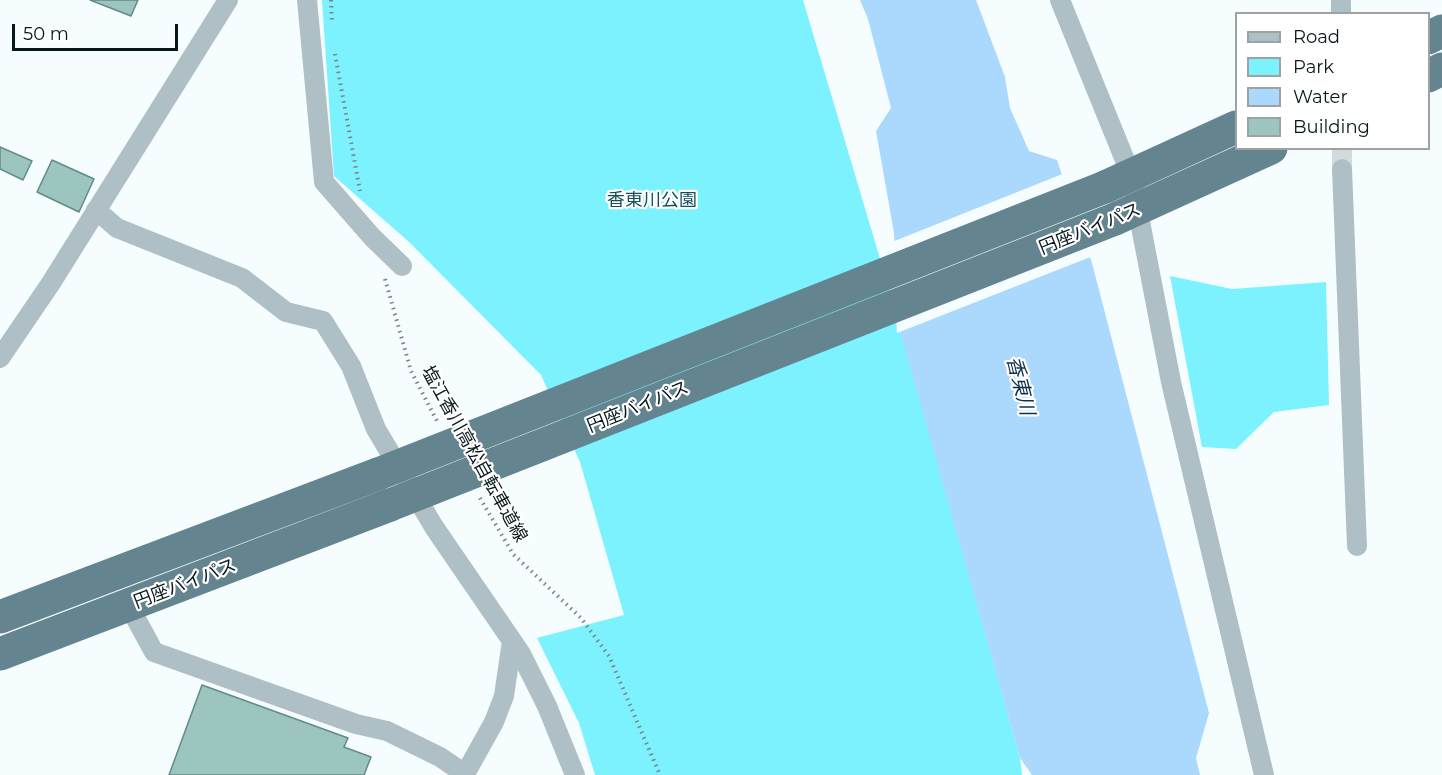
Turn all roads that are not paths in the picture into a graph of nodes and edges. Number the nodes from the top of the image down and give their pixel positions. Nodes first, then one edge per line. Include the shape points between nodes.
1 (228, 0) edge
2 (307, 0) edge
3 (1060, 0) edge
4 (1235, 127) edge
5 (1267, 150) edge
6 (1342, 169) tunnel mouth
7 (1118, 181) junction
8 (96, 210) junction
9 (1127, 214) junction
10 (402, 266) dead end
11 (0, 358) edge
12 (1357, 546) dead end
13 (129, 606) junction
14 (0, 617) edge
15 (512, 641) junction
16 (0, 654) edge
17 (575, 775) edge
18 (1264, 775) edge

1 - 8 street
2 - 10 street via 324,182
3 - 7 street
4 - 7 highway, 円座バイパス
5 - 9 highway, 円座バイパス
6 - 12 street
7 - 9 street
7 - 14 highway, 円座バイパス, bridge via 378,474
8 - 11 street
8 - 15 street via 117,228 242,278 286,312 323,321 351,366 376,429 434,526
9 - 13 highway, 円座バイパス, bridge
9 - 18 street via 1172,382
13 - 15 street via 154,652 356,724 387,731 465,774 504,696
13 - 16 highway, 円座バイパス
15 - 17 street via 547,706

